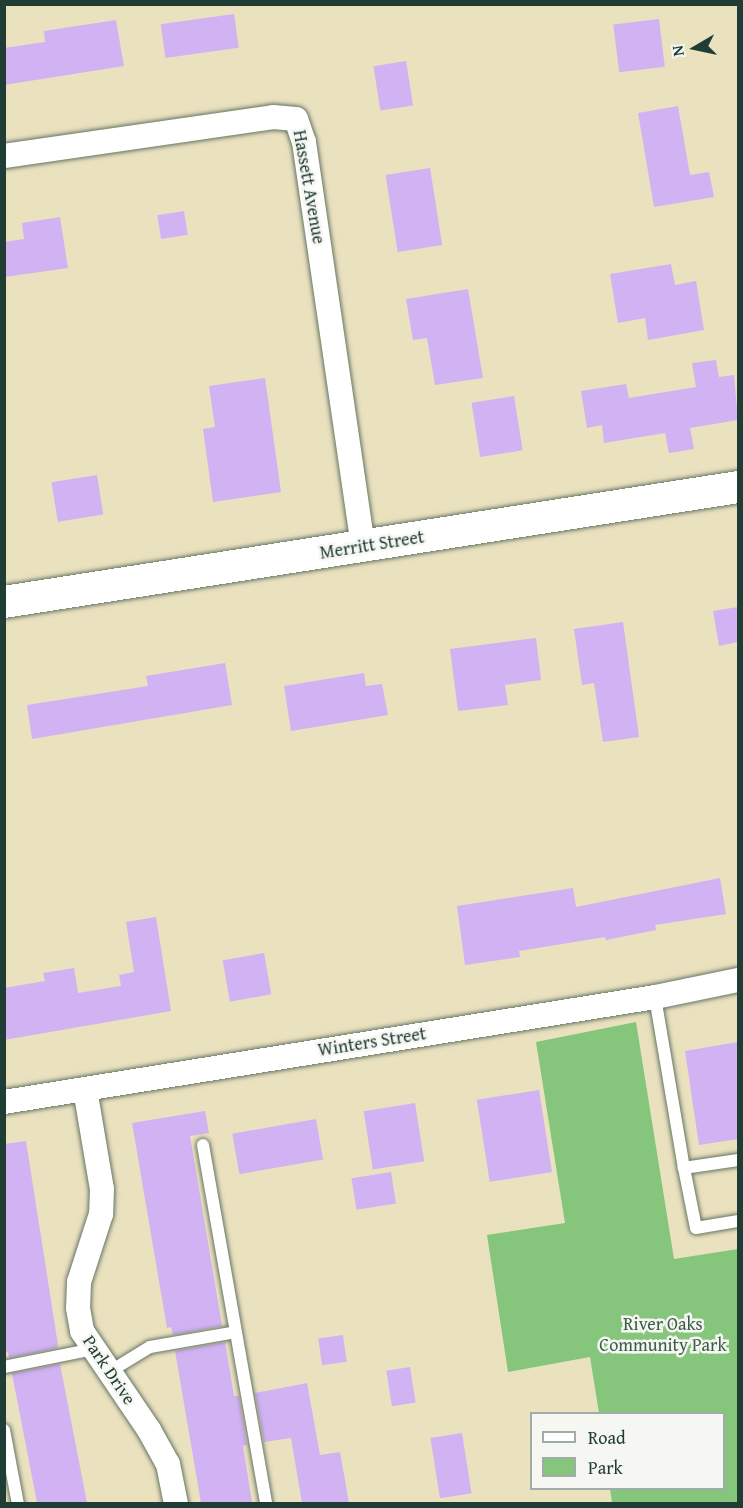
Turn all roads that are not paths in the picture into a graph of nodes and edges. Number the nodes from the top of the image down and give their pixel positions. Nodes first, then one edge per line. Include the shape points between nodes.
1 (4, 156) edge
2 (738, 487) edge
3 (363, 546) junction
4 (4, 602) edge
5 (738, 980) edge
6 (655, 997) junction
7 (85, 1089) junction
8 (4, 1102) edge
9 (203, 1145) dead end
10 (738, 1160) edge
11 (684, 1168) junction
12 (738, 1221) edge
13 (236, 1332) junction
14 (93, 1349) junction
15 (4, 1367) edge
16 (109, 1372) junction
17 (4, 1430) edge
18 (18, 1503) edge
19 (176, 1503) edge
20 (266, 1503) edge

1 - 3 street, Hassett Avenue via 273,117 296,119 304,142
2 - 3 street, Merritt Street
3 - 4 street, Merritt Street
5 - 6 street, Winters Street
6 - 7 street, Winters Street
6 - 11 lane
7 - 8 street, Winters Street
7 - 14 street, Park Drive via 102,1188 101,1214 79,1282 82,1331
9 - 13 lane
10 - 11 lane
11 - 12 lane via 696,1228
13 - 16 lane via 150,1347
13 - 20 lane
14 - 15 lane
14 - 16 street, Park Drive
16 - 19 street, Park Drive via 168,1464
17 - 18 lane

